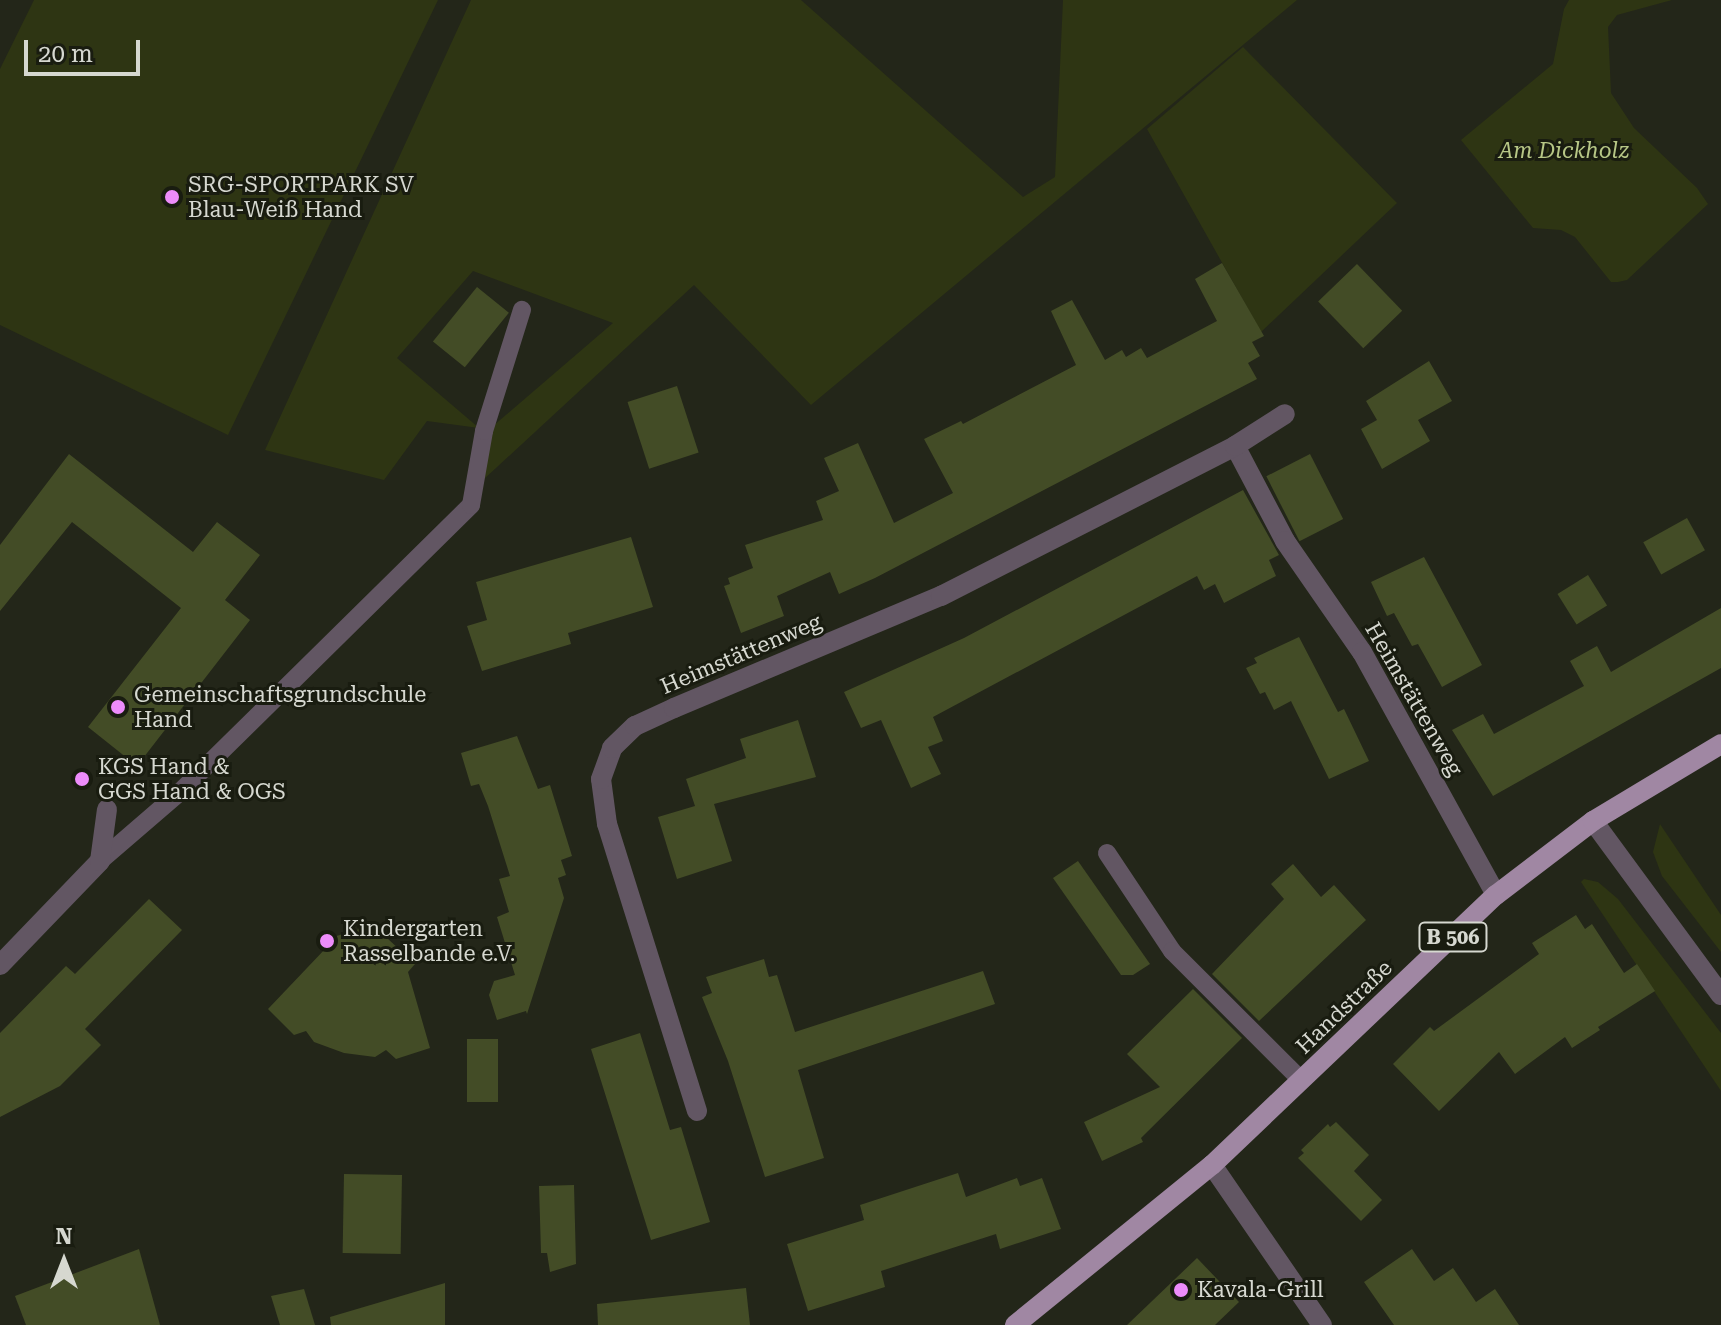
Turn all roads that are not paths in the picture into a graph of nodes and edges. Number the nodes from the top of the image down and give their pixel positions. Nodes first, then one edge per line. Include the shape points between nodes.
1 (522, 310) dead end
2 (1285, 414) dead end
3 (1235, 446) junction
4 (1721, 744) edge
5 (107, 809) dead end
6 (1593, 821) junction
7 (1107, 853) dead end
8 (100, 861) junction
9 (1496, 895) junction
10 (0, 965) edge
11 (1721, 995) edge
12 (1301, 1080) junction
13 (697, 1111) dead end
14 (1212, 1165) junction
15 (1015, 1325) edge
16 (1322, 1325) edge

1 - 8 lane via 484,431 471,505 192,780
2 - 3 street, Heimstättenweg
3 - 9 street, Heimstättenweg via 1285,541 1362,652
3 - 13 street, Heimstättenweg via 941,596 635,726 612,748 601,779 607,824
4 - 6 main road, Handstraße / B 506
5 - 8 street
6 - 9 main road, Handstraße / B 506
6 - 11 street
7 - 12 lane via 1172,951
8 - 10 street
9 - 12 main road, Handstraße / B 506
12 - 14 main road, Handstraße / B 506
14 - 15 main road, Handstraße / B 506
14 - 16 street

